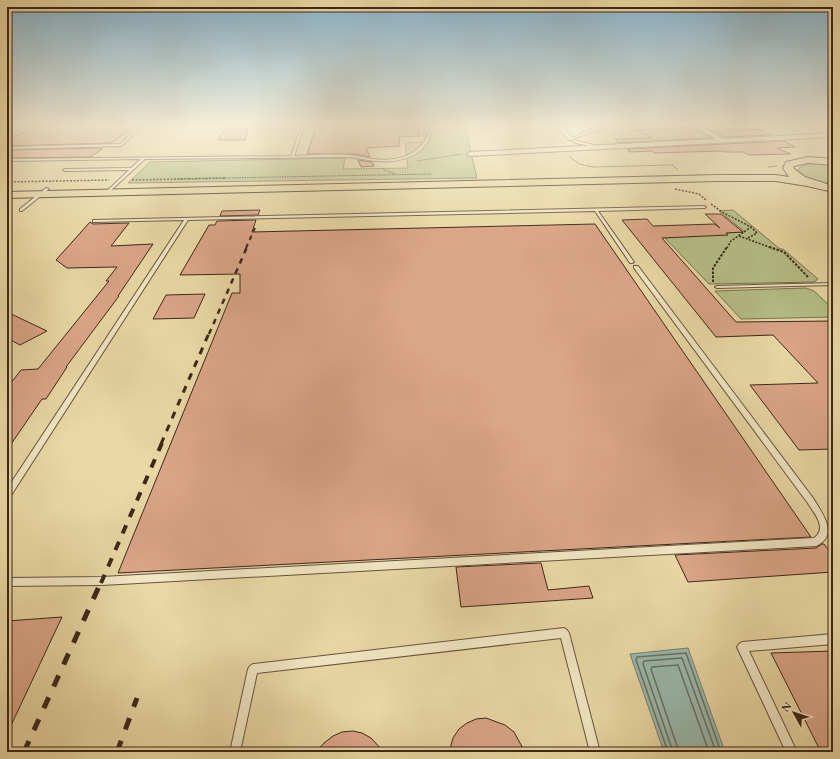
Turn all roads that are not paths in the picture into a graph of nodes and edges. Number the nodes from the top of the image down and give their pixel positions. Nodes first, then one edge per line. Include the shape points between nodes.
1 (47, 159) edge
2 (143, 159) edge
3 (371, 159) edge
4 (398, 159) edge
5 (7, 160) edge
6 (833, 162) edge
7 (784, 166) junction
8 (134, 168) junction
9 (65, 170) dead end
10 (811, 183) junction
11 (833, 189) edge
12 (7, 190) edge
13 (110, 190) junction
14 (44, 192) junction
15 (7, 195) edge
16 (704, 207) dead end
17 (22, 210) dead end
18 (596, 210) junction
19 (187, 219) junction
20 (94, 221) dead end
21 (833, 284) edge
22 (717, 287) road end
23 (7, 495) edge
24 (7, 582) edge
25 (833, 639) edge
26 (235, 752) edge
27 (595, 752) edge
28 (792, 752) edge

1 - 5 lane
2 - 8 lane
3 - 4 lane
6 - 7 main road via 802,161
7 - 10 main road via 794,176
7 - 13 main road via 770,173 755,174
8 - 9 lane
8 - 13 lane
10 - 11 main road
10 - 13 main road via 776,178 730,178
12 - 14 main road
13 - 14 main road
14 - 15 main road
14 - 17 lane
16 - 18 lane
18 - 19 lane
18 - 24 lane via 810,500 825,524 820,540 110,580
19 - 20 lane
19 - 23 lane
21 - 22 lane
25 - 28 lane via 742,647
26 - 27 lane via 253,669 564,633

